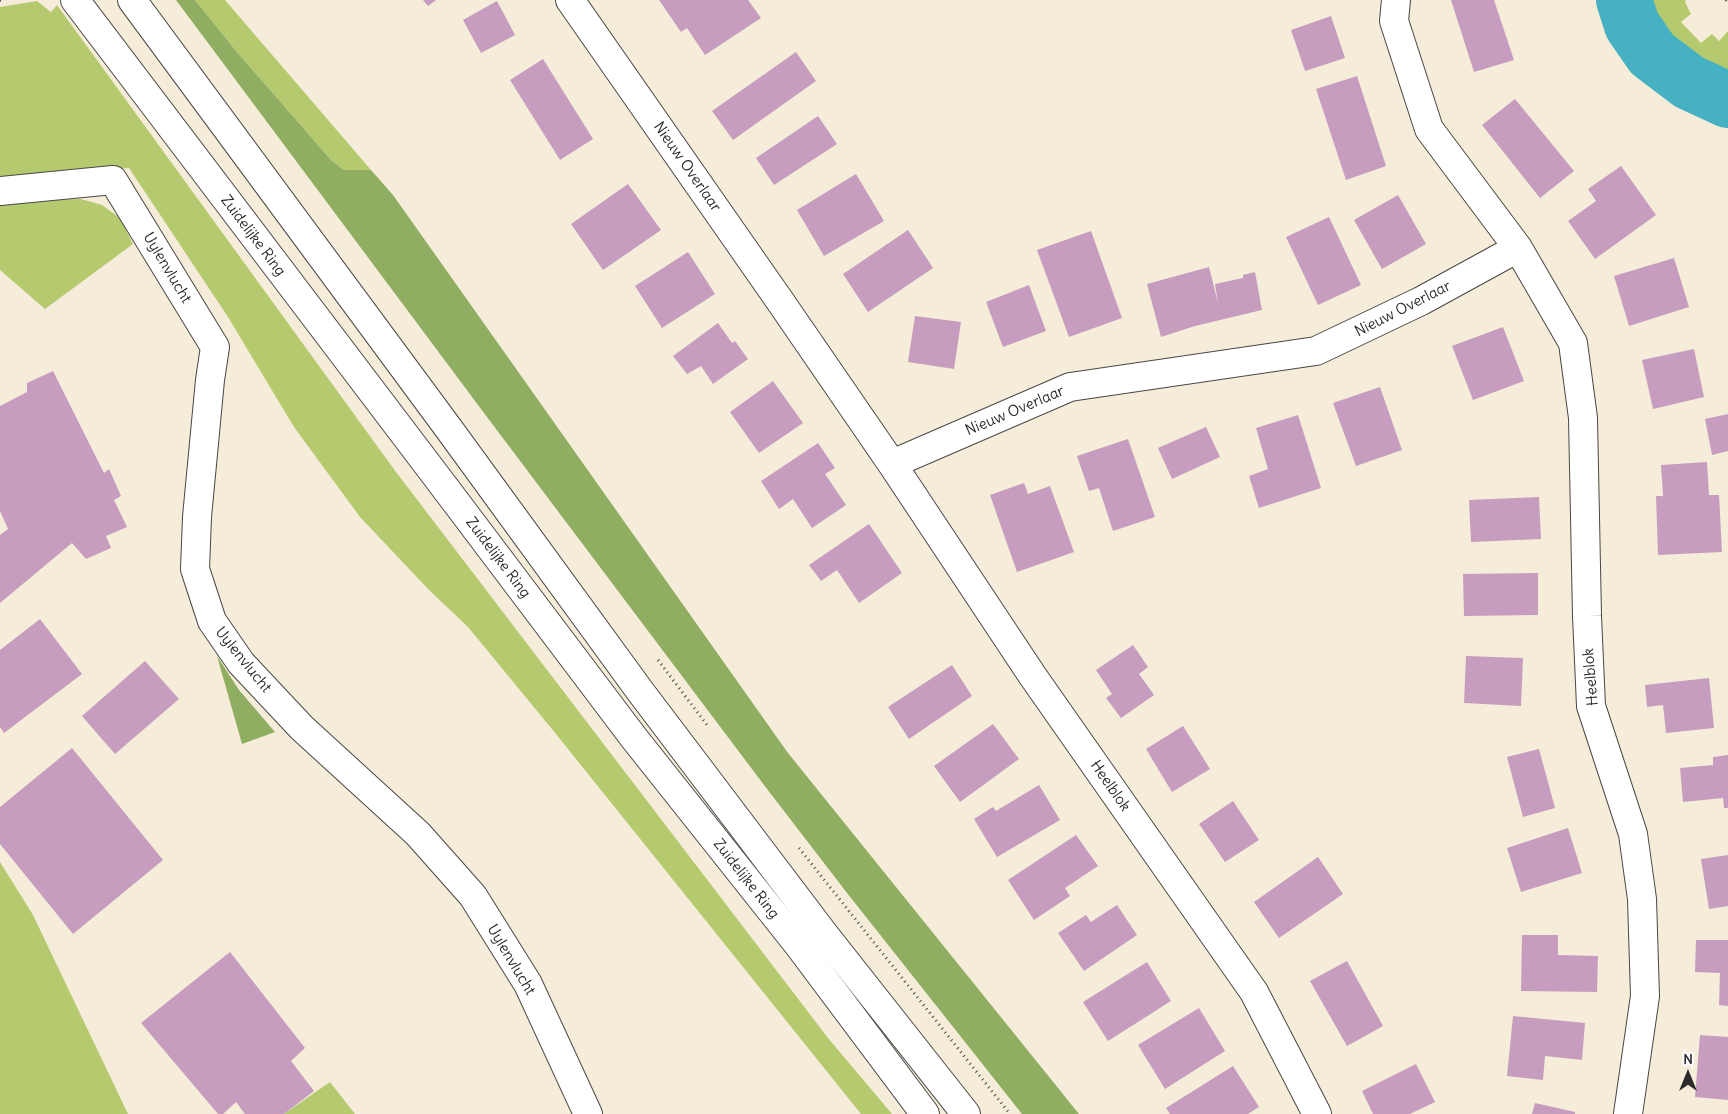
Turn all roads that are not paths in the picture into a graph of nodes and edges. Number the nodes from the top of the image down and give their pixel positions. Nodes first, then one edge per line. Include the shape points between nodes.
1 (75, 0) edge
2 (132, 0) edge
3 (570, 0) edge
4 (1396, 0) edge
5 (0, 191) edge
6 (1518, 248) junction
7 (892, 464) junction
8 (588, 1114) edge
9 (925, 1114) edge
10 (966, 1114) edge
11 (1317, 1114) edge
12 (1628, 1114) edge

1 - 9 main road, Zuidelijke Ring via 634,738 800,947
2 - 10 main road, Zuidelijke Ring via 646,699 824,934
3 - 7 main road, Nieuw Overlaar
4 - 6 main road via 1394,21 1429,129
5 - 8 main road, Uylenvlucht via 113,180 215,347 197,517 195,569 212,622 241,663 302,728 418,834 472,896 528,984
6 - 7 main road, Nieuw Overlaar via 1422,301 1316,351 1070,387
6 - 12 main road, Heelblok via 1573,343 1583,418 1591,706 1633,834 1642,899 1645,996
7 - 11 main road, Heelblok via 1032,675 1254,992

